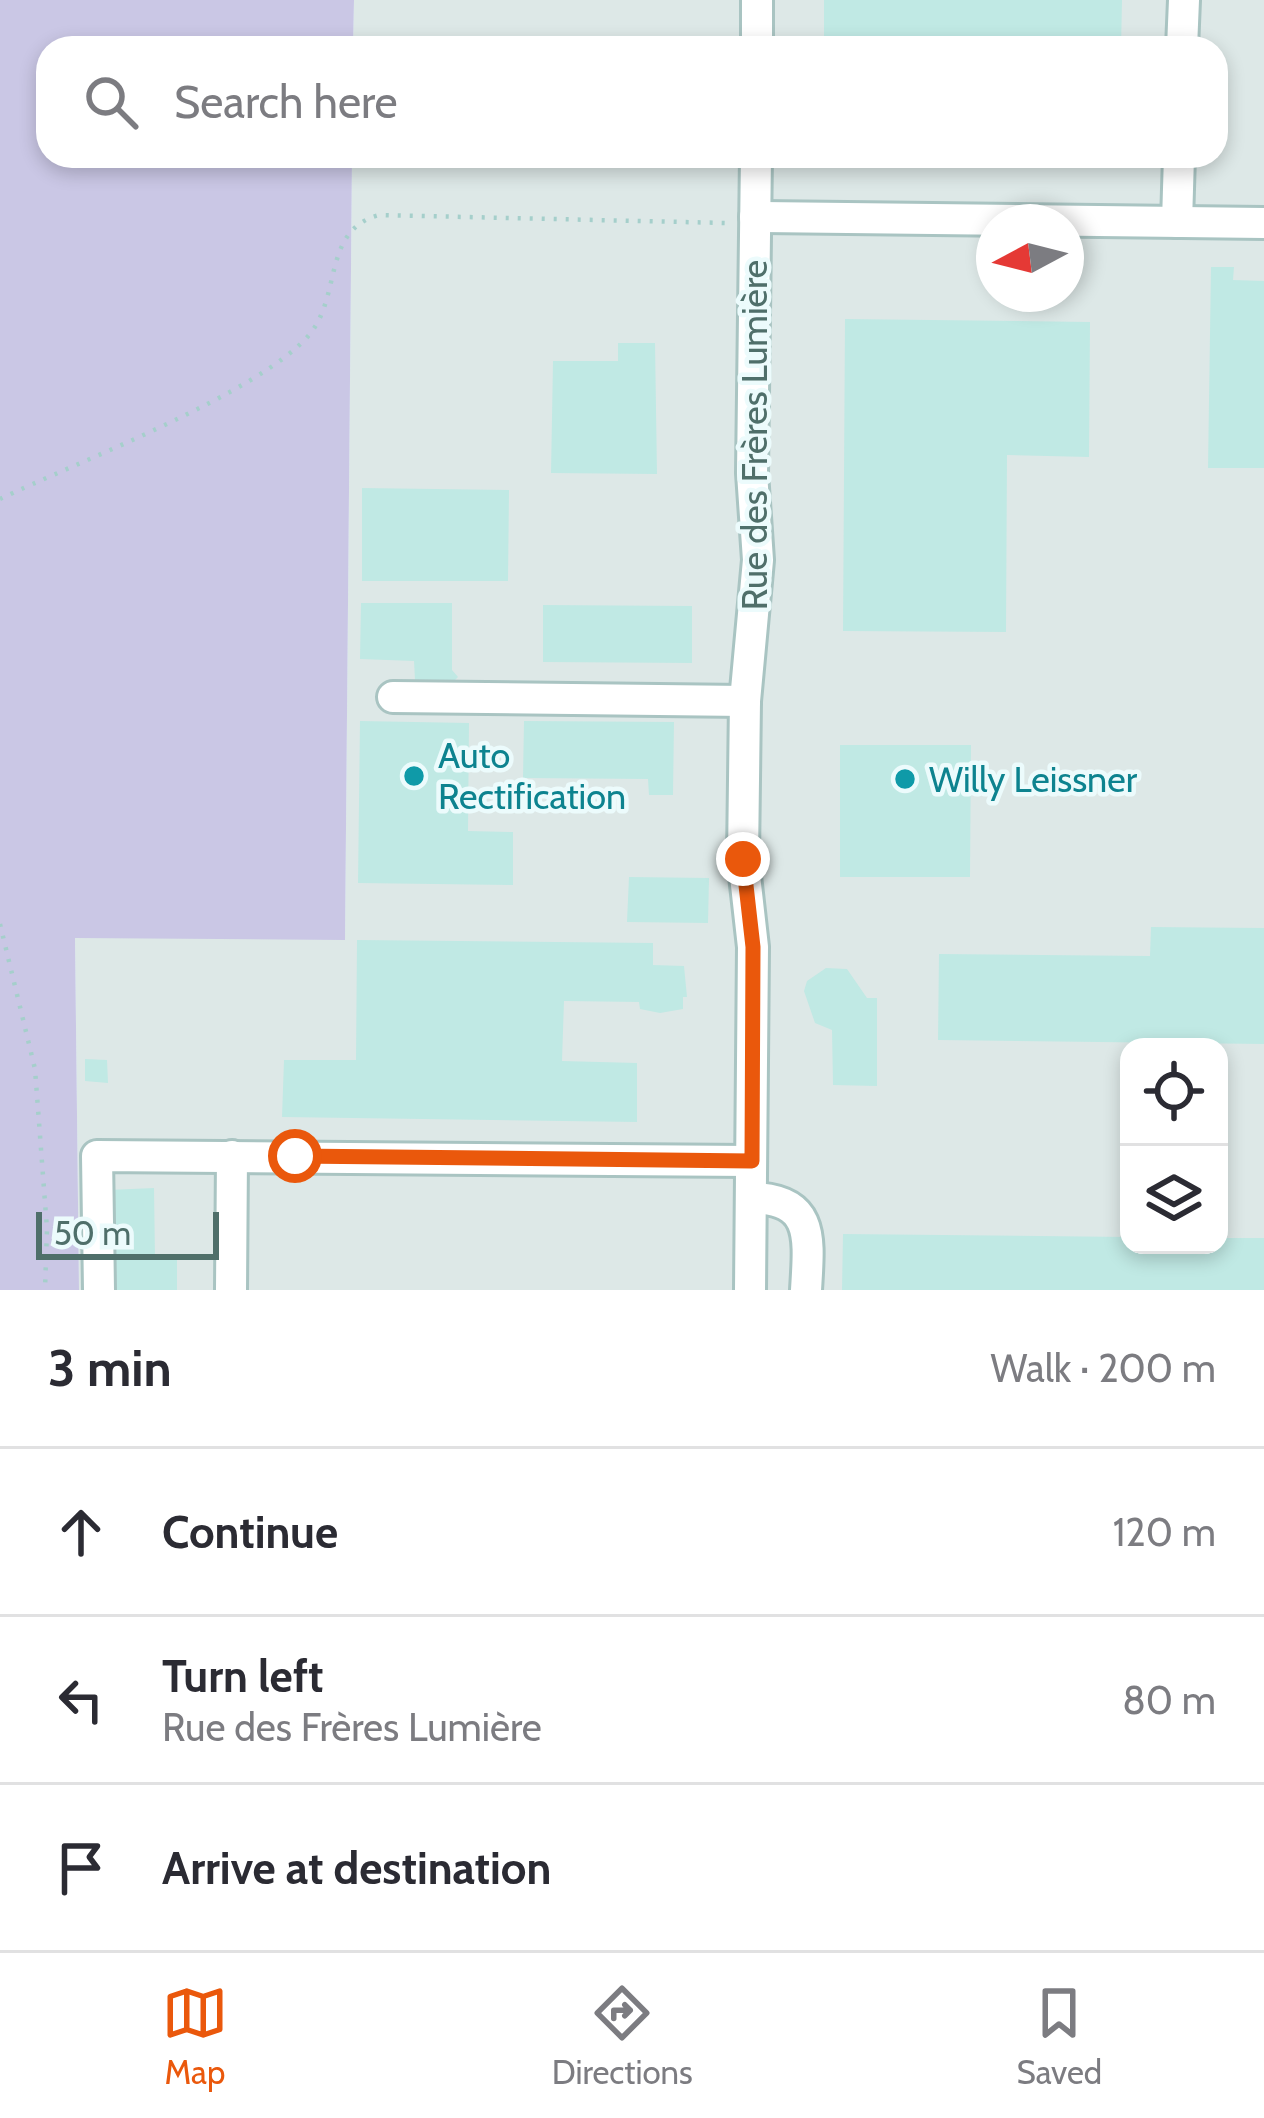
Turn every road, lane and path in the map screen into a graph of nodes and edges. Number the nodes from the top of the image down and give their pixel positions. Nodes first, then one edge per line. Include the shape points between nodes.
1 (757, 0) edge
2 (1184, 0) edge
3 (757, 36) edge
4 (1183, 36) edge
5 (756, 168) edge
6 (1179, 168) edge
7 (755, 217) junction
8 (1177, 222) junction
9 (1264, 223) edge
10 (0, 499) edge
11 (394, 697) dead end
12 (745, 701) junction
13 (0, 924) edge
14 (232, 1156) junction
15 (752, 1161) junction
16 (752, 1198) junction
17 (45, 1290) edge
18 (99, 1290) edge
19 (231, 1290) edge
20 (750, 1290) edge
21 (806, 1290) edge

1 - 3 street
2 - 4 street
5 - 7 street, Rue des Frères Lumière
6 - 8 street
7 - 8 street
7 - 10 path via 716,226 361,220 342,240 309,334 257,377
7 - 12 street, Rue des Frères Lumière via 758,560
8 - 9 street
11 - 12 street
12 - 15 street, Rue des Frères Lumière
13 - 17 path via 35,1069
14 - 15 street
14 - 18 street via 97,1156
14 - 19 street
15 - 16 street, Rue des Frères Lumière
16 - 20 street, Rue des Frères Lumière
16 - 21 street via 790,1202 801,1214

